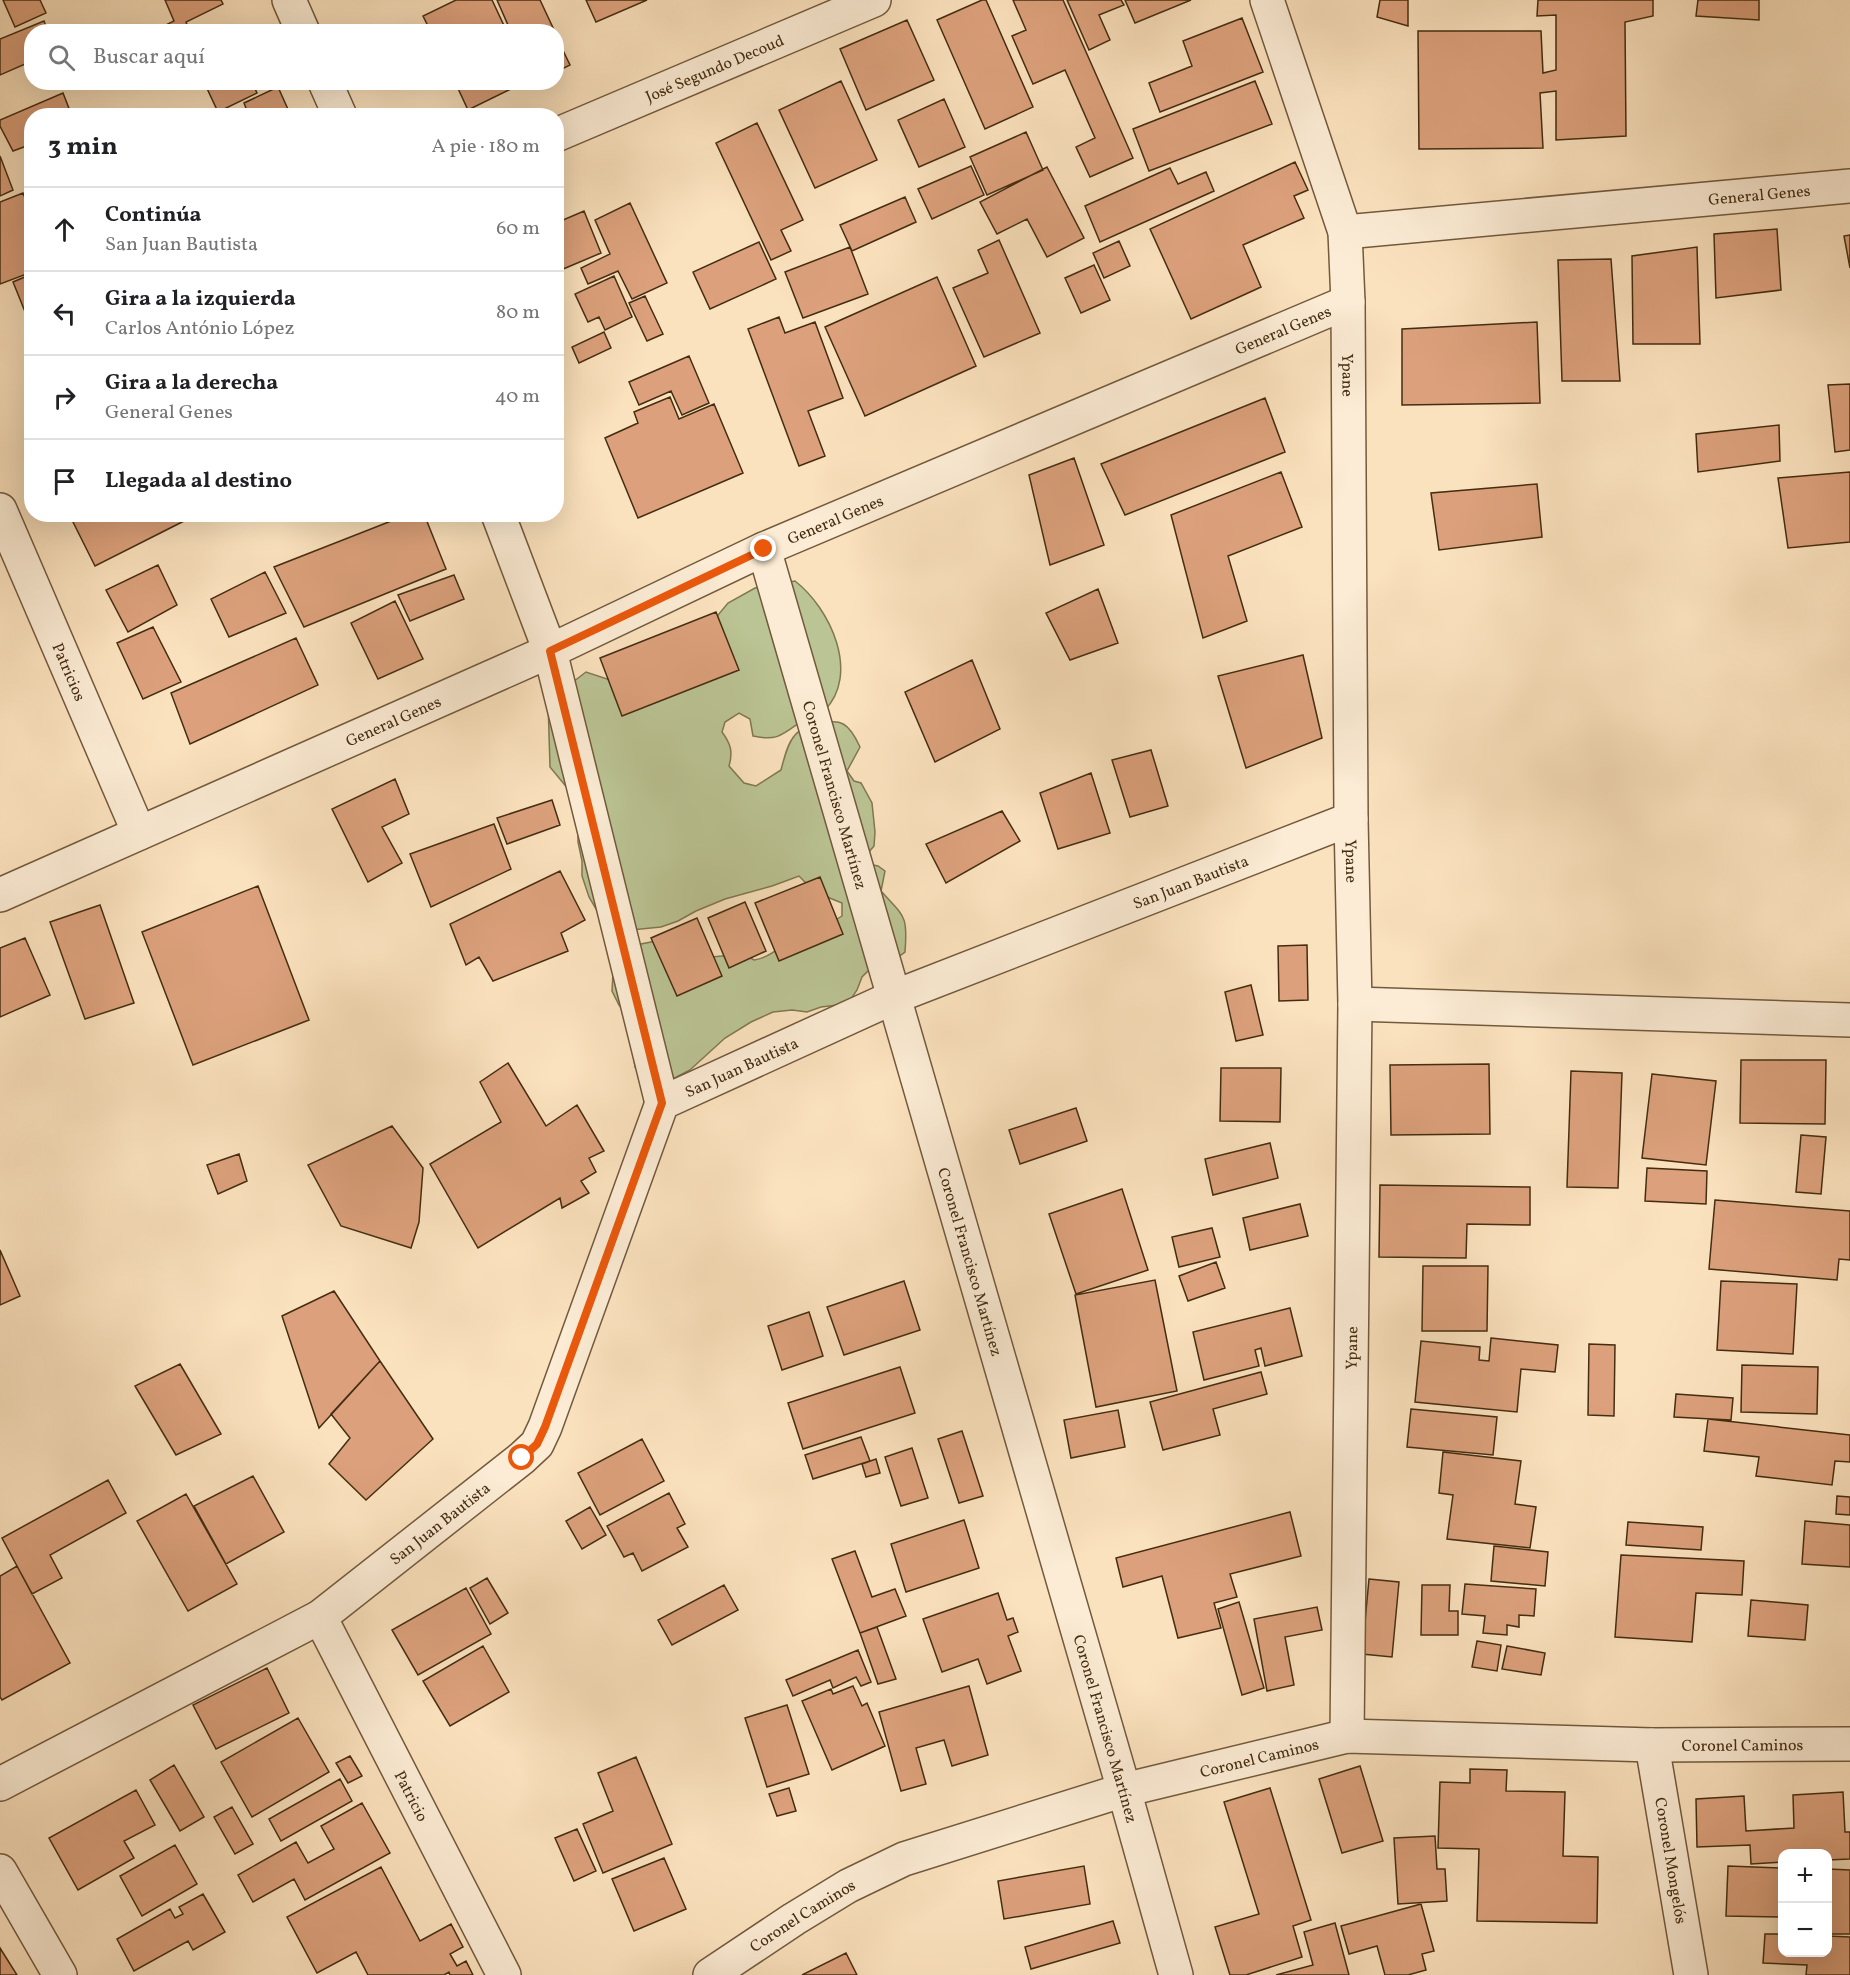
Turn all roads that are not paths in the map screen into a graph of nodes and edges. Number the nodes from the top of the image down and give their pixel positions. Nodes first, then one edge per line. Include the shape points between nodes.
1 (289, 0) edge
2 (874, 0) edge
3 (1267, 0) edge
4 (300, 24) edge
5 (329, 90) edge
6 (336, 108) edge
7 (564, 132) edge
8 (1850, 186) edge
9 (1345, 232) junction
10 (1348, 302) junction
11 (0, 510) edge
12 (501, 522) edge
13 (764, 549) junction
14 (550, 651) junction
15 (1351, 819) junction
16 (139, 833) junction
17 (0, 896) edge
18 (894, 997) junction
19 (1355, 1004) junction
20 (1850, 1020) edge
21 (662, 1103) junction
22 (320, 1617) junction
23 (1347, 1736) junction
24 (1850, 1744) edge
25 (1652, 1745) junction
26 (0, 1784) edge
27 (1124, 1790) junction
28 (0, 1872) edge
29 (60, 1975) edge
30 (504, 1975) edge
31 (710, 1975) edge
32 (1176, 1975) edge
33 (1691, 1975) edge

1 - 4 street
2 - 7 street, José Segundo Decoud
3 - 9 street, Ypane
5 - 6 street
8 - 9 street, General Genes
9 - 10 street, Ypane
10 - 13 street, General Genes
10 - 15 street, Ypane
11 - 16 street, Patricios
12 - 14 street
13 - 14 street, General Genes
13 - 18 street, Coronel Francisco Martínez
14 - 16 street, General Genes
14 - 21 street
15 - 18 street, San Juan Bautista
15 - 19 street, Ypane
16 - 17 street, General Genes
18 - 21 street, San Juan Bautista
18 - 27 street, Coronel Francisco Martínez
19 - 20 street
19 - 23 street, Ypane
21 - 22 street, San Juan Bautista via 537,1444
22 - 26 street, San Juan Bautista
22 - 30 street, Patricio
23 - 25 street, Coronel Caminos
23 - 27 street, Coronel Caminos
24 - 25 street, Coronel Caminos
25 - 33 street, Coronel Mongelós
27 - 31 street, Coronel Caminos via 904,1859 848,1886
27 - 32 street, Coronel Francisco Martínez
28 - 29 street

